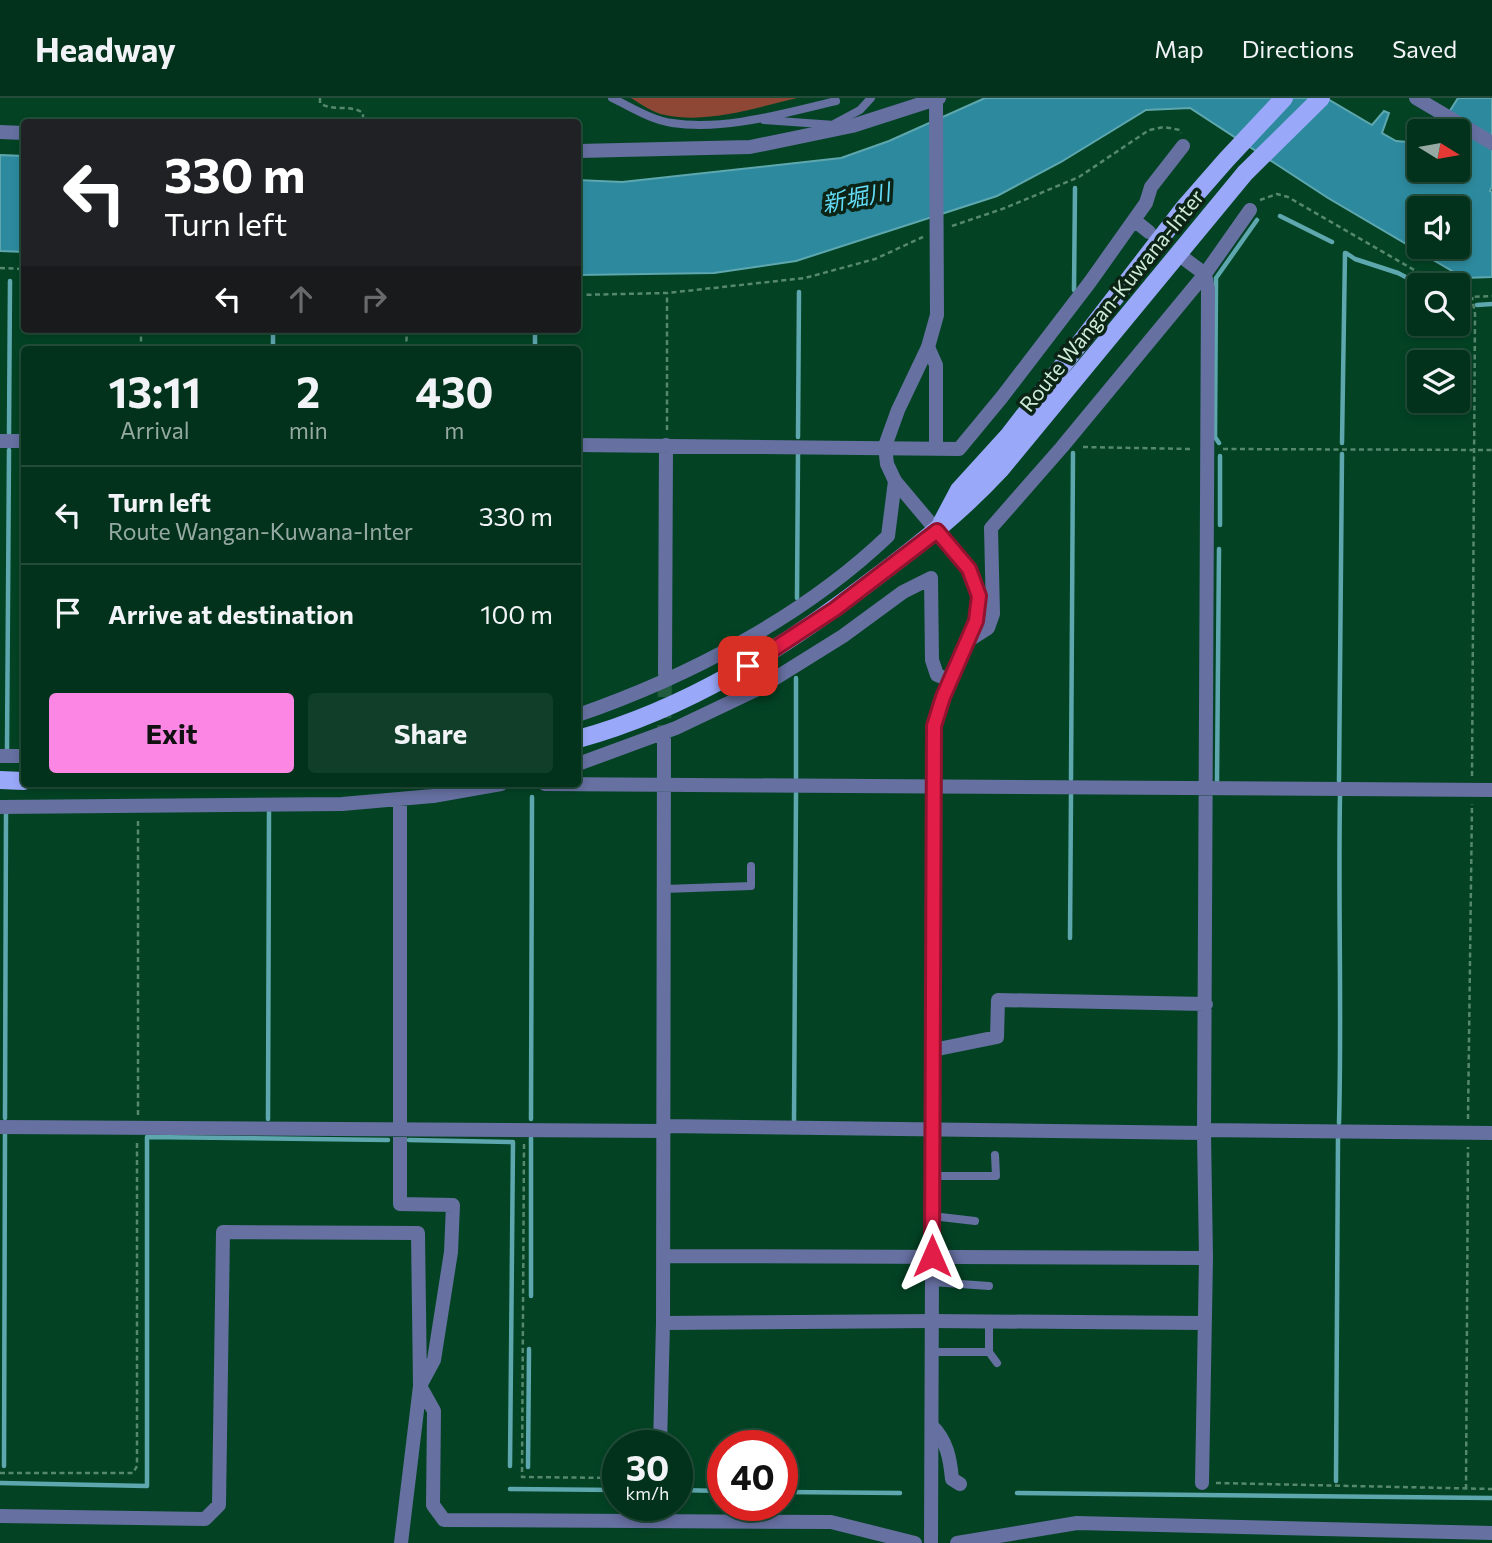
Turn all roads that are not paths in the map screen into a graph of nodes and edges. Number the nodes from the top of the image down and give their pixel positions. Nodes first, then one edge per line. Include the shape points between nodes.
1 (612, 98) edge
2 (871, 98) edge
3 (1284, 98) edge
4 (1321, 98) edge
5 (1416, 98) edge
6 (938, 99) edge
7 (836, 101) dead end
8 (752, 120) junction
9 (832, 125) junction
10 (852, 126) junction
11 (0, 132) edge
12 (21, 133) edge
13 (1492, 143) edge
14 (1184, 146) road end
15 (581, 151) edge
16 (1250, 210) road end
17 (1134, 220) junction
18 (1149, 232) dead end
19 (1186, 260) dead end
20 (1205, 274) junction
21 (928, 347) junction
22 (0, 441) edge
23 (21, 441) edge
24 (581, 445) edge
25 (666, 445) junction
26 (885, 446) junction
27 (936, 448) junction
28 (895, 481) junction
29 (937, 531) junction
30 (969, 640) junction
31 (665, 673) tunnel mouth
32 (950, 680) junction
33 (581, 714) edge
34 (581, 739) edge
35 (664, 739) tunnel mouth
36 (0, 756) edge
37 (21, 757) edge
38 (581, 763) edge
39 (0, 780) edge
40 (21, 781) edge
41 (581, 785) edge
42 (664, 786) junction
43 (484, 787) edge
44 (934, 787) junction
45 (1206, 788) junction
46 (1492, 790) edge
47 (400, 800) junction
48 (0, 807) edge
49 (751, 866) dead end
50 (664, 889) junction
51 (1206, 1004) junction
52 (933, 1050) junction
53 (0, 1127) edge
54 (663, 1128) junction
55 (400, 1129) junction
56 (933, 1130) junction
57 (1204, 1131) junction
58 (1492, 1133) edge
59 (995, 1155) dead end
60 (933, 1175) junction
61 (932, 1216) junction
62 (975, 1222) dead end
63 (663, 1256) junction
64 (932, 1256) junction
65 (1206, 1258) junction
66 (932, 1282) junction
67 (989, 1286) dead end
68 (932, 1321) junction
69 (989, 1322) junction
70 (1204, 1323) junction
71 (663, 1324) junction
72 (932, 1352) junction
73 (989, 1352) junction
74 (996, 1363) dead end
75 (420, 1386) junction
76 (932, 1426) junction
77 (660, 1430) edge
78 (1202, 1483) road end
79 (960, 1484) dead end
80 (0, 1516) edge
81 (1492, 1533) edge
82 (401, 1543) edge
83 (915, 1543) edge
84 (931, 1543) edge
85 (957, 1543) edge

1 - 8 lane via 671,123
2 - 9 lane via 860,110
3 - 29 main road, Route Wangan-Kuwana-Inter via 1184,208 1009,435 958,491
4 - 29 main road, Route Wangan-Kuwana-Inter via 1245,173 1000,470
5 - 13 street
6 - 10 street
6 - 21 street via 937,315
7 - 8 lane
8 - 9 lane
9 - 10 lane
10 - 15 street via 750,147
11 - 12 street
14 - 17 street via 1151,187
16 - 20 street
17 - 18 street
17 - 27 street via 959,449
19 - 20 street
20 - 30 street via 991,528 993,614 988,628
20 - 45 street
21 - 26 street
21 - 27 street via 936,365
22 - 23 street
24 - 25 street
25 - 26 street
25 - 31 street
26 - 27 street
26 - 28 street
28 - 29 street
28 - 33 street via 888,536 853,567 720,654 654,687
29 - 30 street via 969,569 979,596
29 - 34 main road, Route Wangan-Kuwana-Inter via 835,609 731,677
30 - 32 street
32 - 38 street via 937,675 932,660 930,578 758,689 676,728
32 - 44 street via 934,726
35 - 42 street
36 - 37 street
39 - 40 main road
41 - 42 street
42 - 44 street
42 - 50 street
43 - 47 street
44 - 45 street
44 - 52 street
45 - 46 street
45 - 51 street
47 - 48 street via 330,805
47 - 55 street
49 - 50 lane via 751,886
50 - 54 street
51 - 52 street via 998,1000 997,1037
51 - 57 street
52 - 56 street
53 - 55 street
54 - 55 street
54 - 56 street
54 - 63 street
55 - 75 street via 400,1204 453,1205 451,1252 434,1360
56 - 57 street
56 - 60 street
57 - 58 street
57 - 65 street
59 - 60 lane via 996,1176
60 - 61 street
61 - 62 lane
61 - 64 street
63 - 64 street
63 - 71 street
64 - 65 street
64 - 66 street
65 - 70 street
66 - 67 lane
66 - 68 street
68 - 69 street
68 - 71 street
68 - 72 street
69 - 70 street
69 - 73 lane
70 - 78 street
71 - 77 street
72 - 73 lane
72 - 76 street
73 - 74 lane
75 - 80 street via 418,1233 223,1232 219,1505 205,1519
75 - 82 street
75 - 83 street via 434,1411 433,1505 444,1520 831,1522
76 - 79 street via 949,1451 953,1479
76 - 84 street
81 - 85 street via 1077,1523

